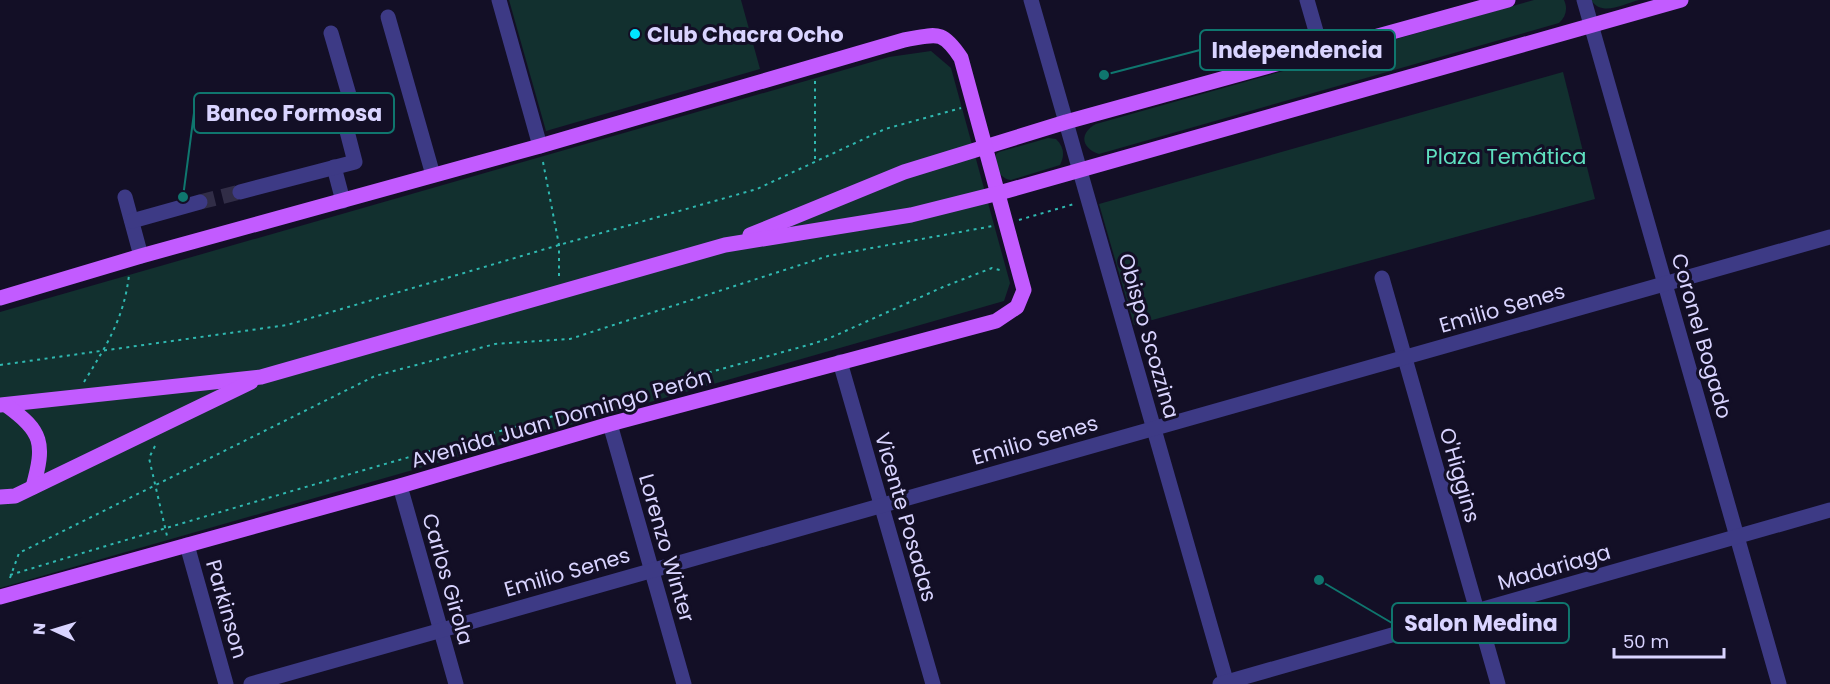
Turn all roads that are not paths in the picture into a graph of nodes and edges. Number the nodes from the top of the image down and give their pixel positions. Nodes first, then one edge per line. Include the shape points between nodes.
1 (500, 0) edge
2 (1031, 0) edge
3 (1307, 0) edge
4 (1508, 0) edge
5 (1584, 0) edge
6 (1681, 0) edge
7 (388, 17) dead end
8 (1592, 26) junction
9 (332, 33) dead end
10 (1322, 52) junction
11 (1066, 122) junction
12 (540, 146) junction
13 (985, 148) junction
14 (334, 168) junction
15 (1080, 172) junction
16 (433, 175) junction
17 (240, 192) tunnel mouth
18 (999, 193) junction
19 (125, 197) dead end
20 (343, 201) junction
21 (200, 202) tunnel mouth
22 (132, 221) junction
23 (1830, 237) edge
24 (725, 245) junction
25 (136, 258) junction
26 (1382, 278) dead end
27 (1665, 284) junction
28 (0, 298) edge
29 (1405, 357) junction
30 (840, 362) junction
31 (261, 377) junction
32 (3, 405) edge
33 (610, 424) junction
34 (1154, 429) junction
35 (400, 486) junction
36 (33, 487) junction
37 (8, 496) edge
38 (881, 506) junction
39 (0, 507) edge
40 (1830, 510) edge
41 (1737, 537) junction
42 (187, 545) junction
43 (652, 570) junction
44 (5, 596) edge
45 (1477, 611) junction
46 (441, 630) junction
47 (226, 684) edge
48 (251, 684) edge
49 (456, 684) edge
50 (684, 684) edge
51 (933, 684) edge
52 (1224, 684) edge
53 (1498, 684) edge
54 (1779, 684) edge

1 - 12 street
2 - 11 street, Obispo Scozzina
3 - 10 street
4 - 10 main road
5 - 8 street, Coronel Bogado
6 - 8 main road
7 - 16 street
8 - 15 main road
8 - 27 street, Coronel Bogado
9 - 14 street via 352,105 340,108 355,162
10 - 11 main road
11 - 13 main road
11 - 15 street, Obispo Scozzina
12 - 13 main road via 904,39 937,35 950,43 960,58
12 - 16 main road
13 - 18 main road, Avenida Juan Domingo Perón
13 - 24 main road via 904,172
14 - 17 street
14 - 20 street
15 - 18 main road
15 - 34 street, Obispo Scozzina
16 - 20 main road
18 - 24 main road via 911,215
18 - 30 main road, Avenida Juan Domingo Perón via 1024,290 1017,307 996,321
19 - 22 street
20 - 25 main road
21 - 22 street
22 - 25 street
23 - 27 street, Emilio Senes
24 - 31 main road
25 - 28 main road
26 - 29 street, O'Higgins
27 - 29 street, Emilio Senes
27 - 41 street, Coronel Bogado
29 - 34 street, Emilio Senes
29 - 45 street, O'Higgins
30 - 33 main road, Avenida Juan Domingo Perón
30 - 38 street, Vicente Posadas
31 - 32 main road
31 - 36 main road
32 - 36 main road via 24,418 40,445
33 - 35 main road, Avenida Juan Domingo Perón
33 - 43 street, Lorenzo Winter
34 - 38 street, Emilio Senes
34 - 52 street, Obispo Scozzina
35 - 42 main road, Avenida Juan Domingo Perón
35 - 46 street, Carlos Girola
36 - 37 main road
37 - 39 main road
38 - 43 street, Emilio Senes
38 - 51 street, Vicente Posadas
40 - 41 street, Madariaga
41 - 45 street, Madariaga
41 - 54 street, Coronel Bogado
42 - 44 main road, Avenida Juan Domingo Perón
42 - 47 street, Parkinson
43 - 46 street, Emilio Senes
43 - 50 street, Lorenzo Winter
45 - 52 street, Madariaga
45 - 53 street, O'Higgins
46 - 48 street, Emilio Senes
46 - 49 street, Carlos Girola

